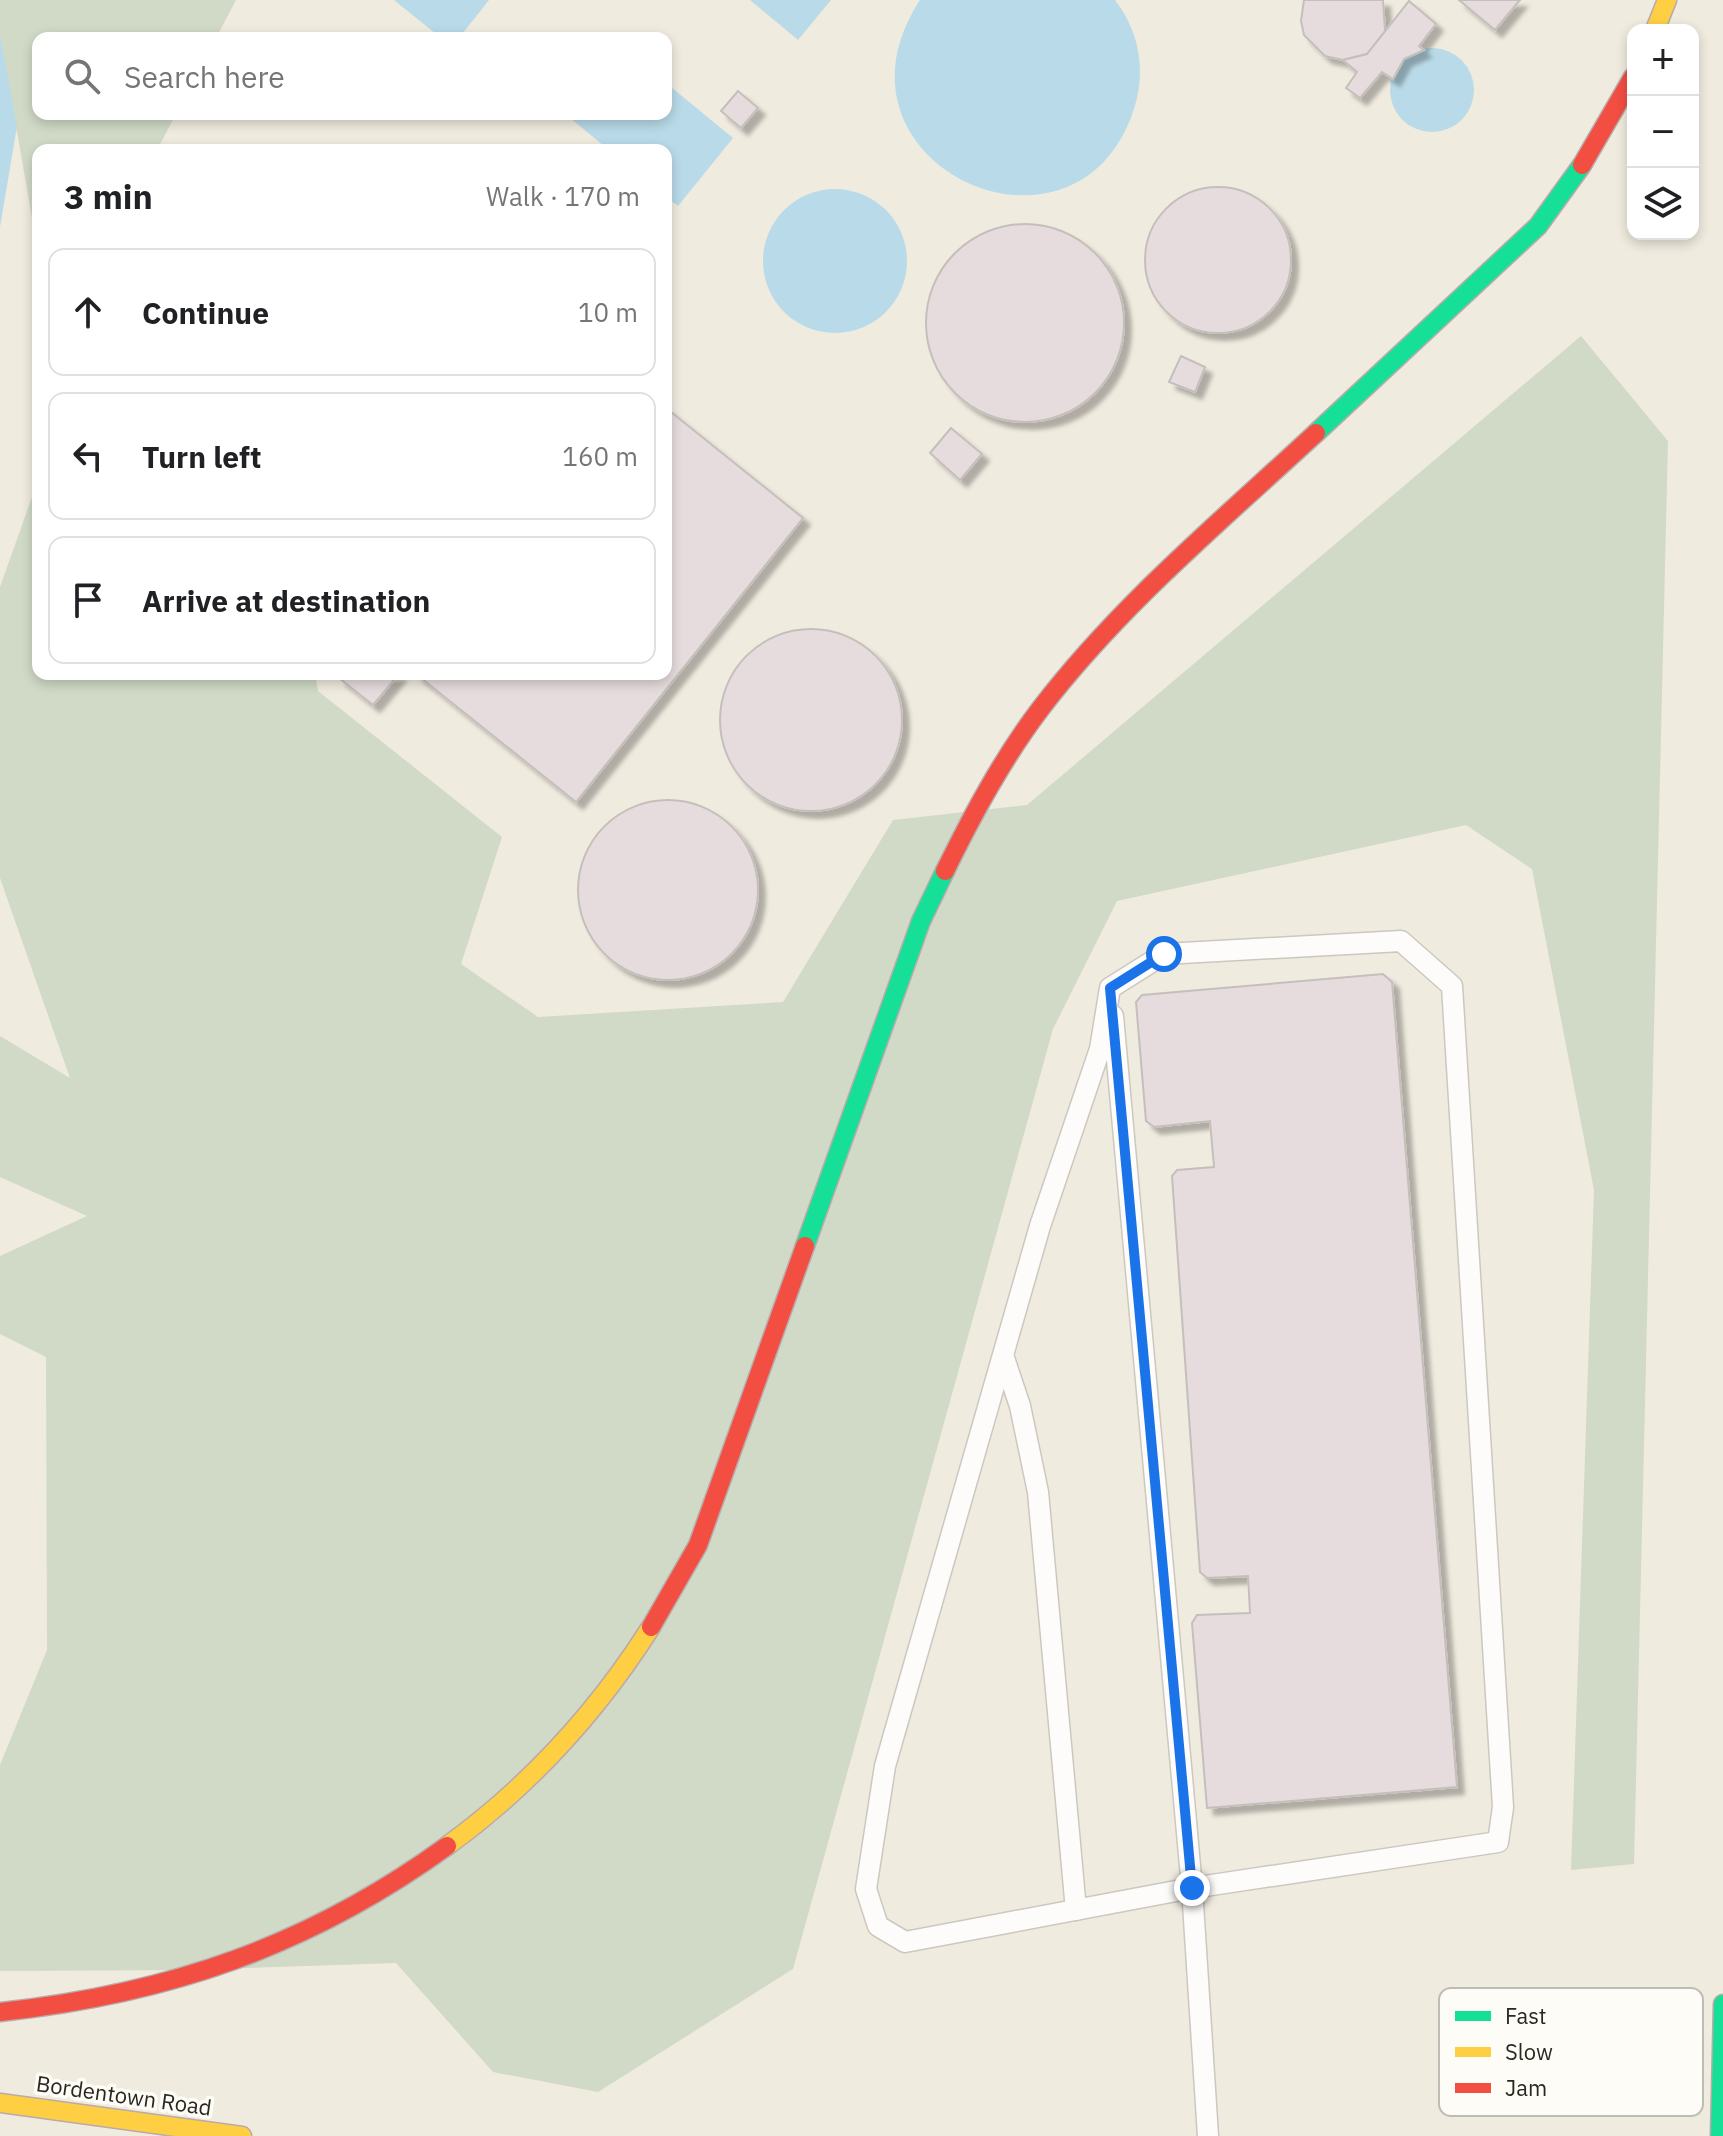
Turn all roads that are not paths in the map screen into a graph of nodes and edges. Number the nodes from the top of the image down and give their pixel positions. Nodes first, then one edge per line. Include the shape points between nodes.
1 (1667, 0) edge
2 (1657, 24) edge
3 (1627, 88) edge
4 (1110, 988) junction
5 (1004, 1358) junction
6 (1192, 1888) junction
7 (1076, 1910) junction
8 (1723, 2004) edge
9 (0, 2012) edge
10 (0, 2103) edge
11 (242, 2136) edge
12 (1208, 2136) edge
13 (1720, 2136) edge

1 - 2 highway
3 - 9 highway via 1590,154 1538,226 1124,611 1017,742 964,829 921,921 698,1545 655,1623 604,1694 546,1761 481,1821 410,1873 334,1918 254,1955 174,1982 84,2003
4 - 5 lane via 1100,1049 1040,1226
4 - 6 lane
4 - 6 lane via 1164,954 1401,941 1452,986 1503,1807 1498,1842
5 - 7 lane via 1038,1492
5 - 7 lane via 885,1766 866,1889 878,1926 905,1942
6 - 7 lane
6 - 12 lane
8 - 13 highway
10 - 11 highway, Bordentown Road

